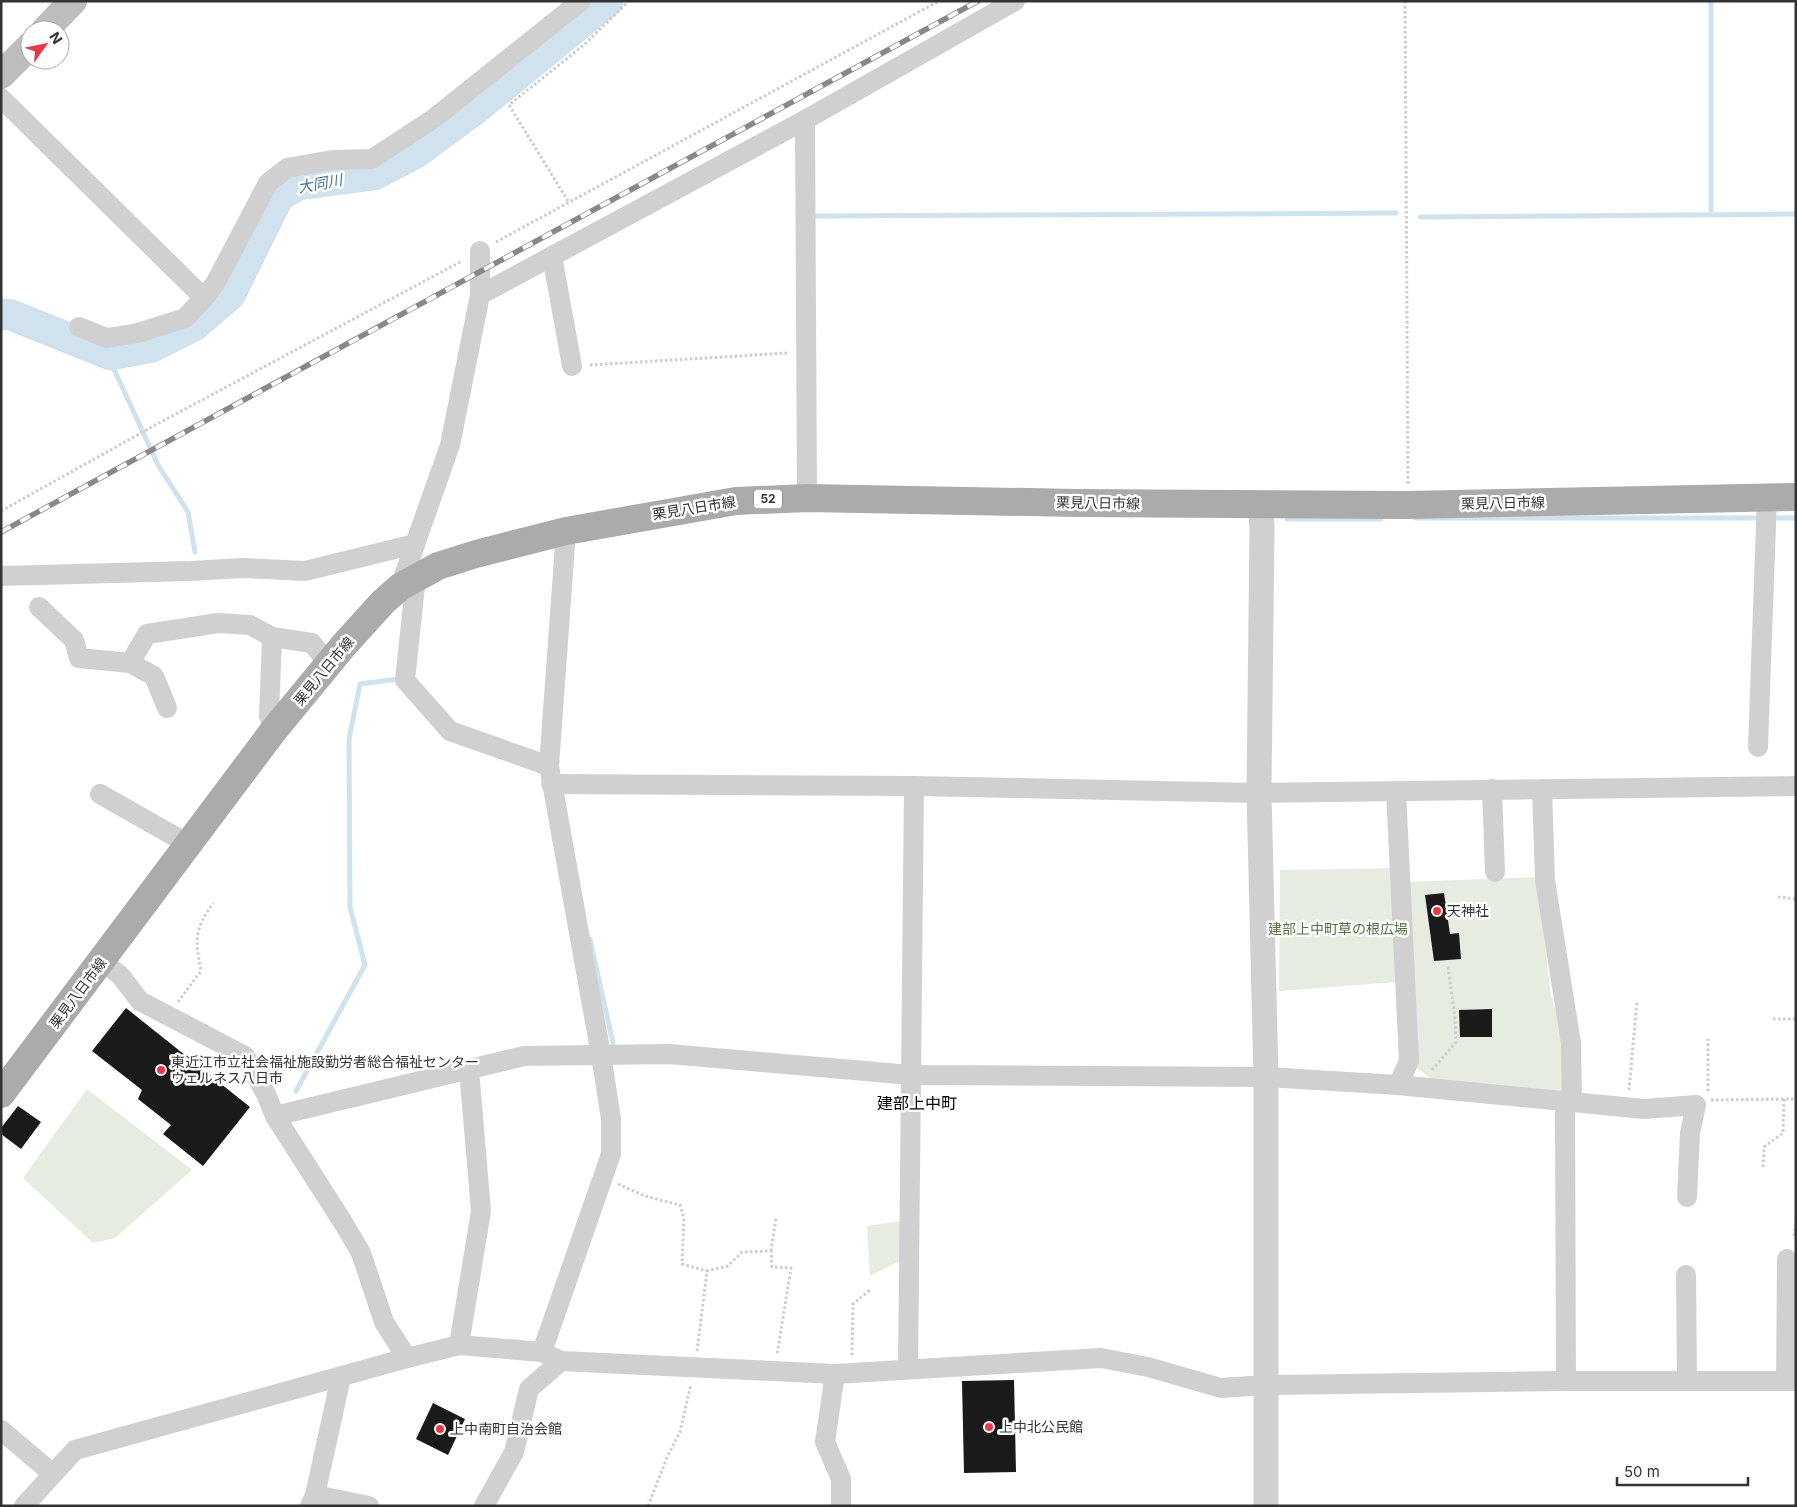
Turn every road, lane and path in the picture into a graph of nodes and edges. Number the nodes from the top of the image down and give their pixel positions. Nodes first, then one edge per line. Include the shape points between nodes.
1 (73, 1) edge
2 (581, 1) edge
3 (629, 1) edge
4 (939, 1) edge
5 (1015, 1) edge
6 (1405, 1) edge
7 (55, 20) edge
8 (20, 56) edge
9 (1, 75) edge
10 (1, 98) edge
11 (805, 120) junction
12 (568, 201) junction
13 (480, 251) junction
14 (552, 256) junction
15 (480, 295) junction
16 (204, 298) junction
17 (79, 327) dead end
18 (806, 352) junction
19 (572, 366) joint
20 (1767, 497) junction
21 (1796, 497) edge
22 (806, 498) junction
23 (1260, 505) junction
24 (1407, 505) junction
25 (1, 511) edge
26 (566, 531) junction
27 (414, 544) junction
28 (1, 576) edge
29 (408, 582) junction
30 (39, 607) dead end
31 (272, 637) junction
32 (130, 663) junction
33 (329, 665) junction
34 (167, 708) dead end
35 (274, 730) junction
36 (1758, 748) dead end
37 (550, 775) junction
38 (914, 786) junction
39 (1796, 786) edge
40 (1542, 788) junction
41 (1492, 790) junction
42 (1396, 791) junction
43 (1260, 793) junction
44 (100, 794) dead end
45 (188, 844) junction
46 (1495, 872) dead end
47 (1778, 897) dead end
48 (1796, 899) edge
49 (213, 903) dead end
50 (102, 962) junction
51 (1448, 967) dead end
52 (1637, 1001) dead end
53 (168, 1017) junction
54 (1773, 1019) dead end
55 (1796, 1019) edge
56 (1708, 1039) dead end
57 (601, 1055) junction
58 (469, 1070) junction
59 (911, 1075) junction
60 (1266, 1077) junction
61 (1407, 1086) junction
62 (1, 1094) edge
63 (1784, 1098) junction
64 (1796, 1099) edge
65 (1568, 1103) junction
66 (1627, 1108) junction
67 (275, 1116) junction
68 (1763, 1167) dead end
69 (603, 1178) junction
70 (1687, 1197) dead end
71 (776, 1218) dead end
72 (1796, 1220) edge
73 (1794, 1236) dead end
74 (771, 1251) junction
75 (1787, 1259) dead end
76 (708, 1271) junction
77 (1686, 1275) dead end
78 (871, 1289) dead end
79 (459, 1345) junction
80 (542, 1352) junction
81 (407, 1358) junction
82 (562, 1361) junction
83 (695, 1367) junction
84 (908, 1370) junction
85 (774, 1372) junction
86 (843, 1374) junction
87 (341, 1377) junction
88 (1566, 1381) junction
89 (1686, 1381) junction
90 (1791, 1381) edge
91 (1265, 1385) junction
92 (1, 1430) edge
93 (53, 1474) junction
94 (312, 1500) edge
95 (24, 1506) edge
96 (369, 1506) edge
97 (484, 1506) edge
98 (648, 1506) edge
99 (841, 1506) edge
100 (1266, 1506) edge

1 - 7 main road
2 - 16 street via 433,119 372,159 332,160 287,168 268,183 216,282
3 - 12 path via 585,44 509,105
4 - 12 path
5 - 11 street
6 - 24 path
8 - 9 main road
10 - 16 street
11 - 14 street
11 - 18 street
12 - 13 path
13 - 15 street
13 - 25 path via 159,422
14 - 15 street
14 - 19 street
15 - 27 street via 450,445
16 - 17 street via 185,318 138,333 107,338
18 - 19 path
18 - 22 street
20 - 21 main road, 栗見八日市線 / 52
20 - 24 main road, 栗見八日市線 / 52
20 - 36 street
22 - 23 main road, 栗見八日市線 / 52
22 - 26 main road, 栗見八日市線 / 52 via 736,501
23 - 24 main road, 栗見八日市線 / 52
23 - 43 street
26 - 29 main road, 栗見八日市線 / 52 via 438,566
26 - 37 street
27 - 28 street via 306,571 243,568
27 - 29 street
29 - 33 main road, 栗見八日市線 / 52 via 383,602
29 - 37 street via 404,680 450,730
30 - 32 street via 74,640 79,658
31 - 32 street via 250,625 218,623 147,634
31 - 33 street via 312,643
31 - 35 street via 269,716
32 - 34 street via 154,676
33 - 35 main road, 栗見八日市線 / 52
35 - 45 main road, 栗見八日市線 / 52
37 - 38 street
37 - 57 street
38 - 43 street
38 - 59 street
39 - 40 street
40 - 41 street
40 - 65 street via 1545,880 1571,1043
41 - 42 street
41 - 46 street
42 - 43 street
42 - 61 street via 1409,1061
43 - 60 street
44 - 45 street
45 - 50 main road, 栗見八日市線 / 52
47 - 48 path
49 - 53 path via 200,923 196,943 201,971
50 - 53 street via 120,975 140,1001
50 - 62 main road, 栗見八日市線 / 52
51 - 61 path via 1456,1042
52 - 66 path
53 - 67 street via 244,1056
54 - 55 path
56 - 63 path via 1708,1100
57 - 58 street via 524,1056
57 - 59 street via 669,1054
57 - 69 street via 611,1119 611,1154
58 - 67 street
58 - 79 street via 481,1211
59 - 60 street
59 - 84 street
60 - 61 street
60 - 91 street
61 - 65 street
63 - 64 path
63 - 68 path via 1783,1133 1764,1147
65 - 66 street
65 - 88 street
66 - 70 street via 1696,1104 1690,1133
67 - 81 street via 360,1253 384,1322
69 - 76 path via 645,1196 680,1205 684,1218 682,1264
69 - 80 street
71 - 74 path
72 - 73 path
74 - 76 path via 742,1252 728,1266
74 - 85 path via 772,1267 791,1268
75 - 90 street
76 - 83 path
77 - 89 street
78 - 86 path via 853,1304
79 - 80 street
79 - 81 street
80 - 82 street
81 - 87 street
82 - 83 street
82 - 97 street via 529,1389 514,1452
83 - 85 street
83 - 98 path via 680,1432
84 - 86 street
84 - 91 street via 1101,1358 1148,1366 1221,1388
85 - 86 street
86 - 99 street via 825,1442 841,1479
87 - 93 street via 75,1450
87 - 94 street
88 - 89 street
88 - 91 street
89 - 90 street
91 - 100 street
92 - 93 street
93 - 95 street
94 - 96 street

